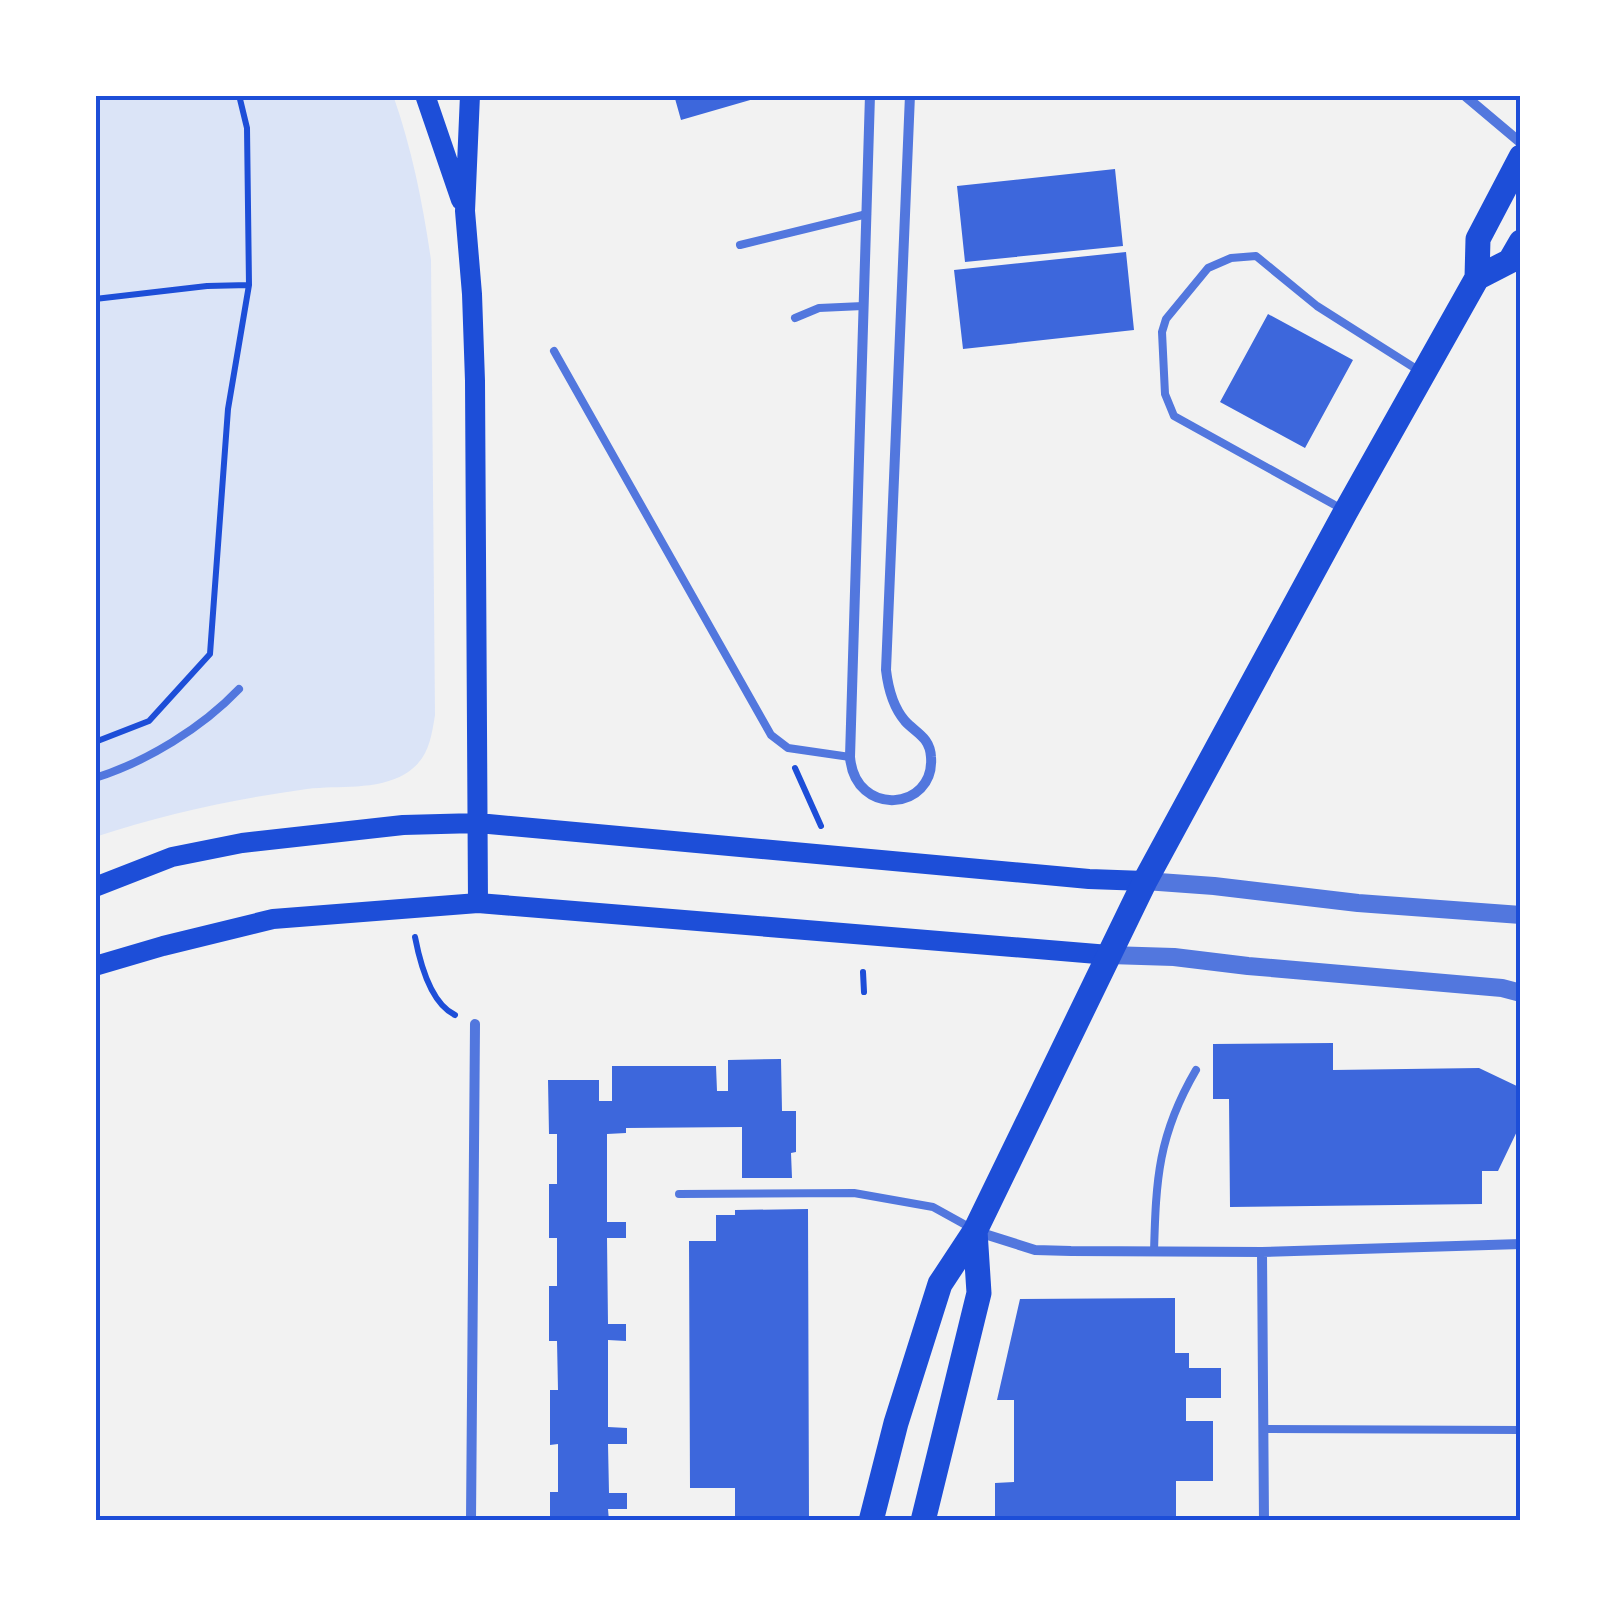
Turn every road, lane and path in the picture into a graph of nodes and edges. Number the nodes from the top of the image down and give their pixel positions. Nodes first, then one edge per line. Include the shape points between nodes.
1 (239, 95) edge
2 (425, 95) edge
3 (470, 95) edge
4 (870, 95) edge
5 (910, 95) edge
6 (1464, 95) edge
7 (1521, 143) edge
8 (1521, 158) edge
9 (465, 211) junction
10 (867, 214) junction
11 (1521, 242) edge
12 (740, 245) dead end
13 (1476, 278) junction
14 (249, 284) junction
15 (95, 299) edge
16 (863, 306) junction
17 (795, 318) dead end
18 (554, 351) dead end
19 (1423, 374) junction
20 (1346, 511) junction
21 (238, 690) dead end
22 (95, 742) edge
23 (788, 748) junction
24 (850, 758) junction
25 (95, 778) edge
26 (478, 823) junction
27 (821, 826) dead end
28 (1145, 882) junction
29 (95, 888) edge
30 (478, 903) junction
31 (1521, 915) edge
32 (415, 937) dead end
33 (1110, 955) junction
34 (95, 966) edge
35 (864, 972) dead end
36 (864, 992) dead end
37 (1521, 993) edge
38 (475, 1024) joint
39 (1196, 1070) dead end
40 (679, 1194) dead end
41 (975, 1230) junction
42 (1521, 1244) edge
43 (1154, 1252) junction
44 (1262, 1252) junction
45 (1262, 1429) junction
46 (1521, 1430) edge
47 (471, 1521) edge
48 (871, 1521) edge
49 (923, 1521) edge
50 (1264, 1521) edge

1 - 14 path via 247,128
2 - 9 main road
3 - 9 main road
4 - 10 street
5 - 24 street via 886,670 898,709 929,747 930,770 916,792 878,800 857,783
6 - 7 street
8 - 13 main road via 1478,239
9 - 26 main road via 475,381
10 - 12 lane
10 - 16 street
11 - 13 main road via 1510,261
13 - 19 main road
14 - 15 path
14 - 22 path via 228,409 210,654 149,721
16 - 17 lane via 819,308
16 - 24 street
18 - 23 lane via 771,736
19 - 20 main road
19 - 20 lane via 1317,306 1256,256 1208,268 1166,319 1165,394 1174,416
20 - 28 main road
21 - 25 lane via 185,732
23 - 24 lane
23 - 27 path
26 - 28 main road
26 - 29 main road via 242,843 172,857
26 - 30 main road
28 - 31 street
28 - 33 main road
30 - 33 main road
30 - 34 main road via 273,919
32 - 38 path via 431,987 448,1012
33 - 37 street
33 - 41 main road
35 - 36 path
38 - 47 street
39 - 43 lane via 1165,1133
40 - 41 lane via 854,1192 933,1207
41 - 43 street via 1035,1250
41 - 48 main road via 940,1284
41 - 49 main road via 979,1293
42 - 44 street
43 - 44 street
44 - 45 street
45 - 46 lane
45 - 50 street

